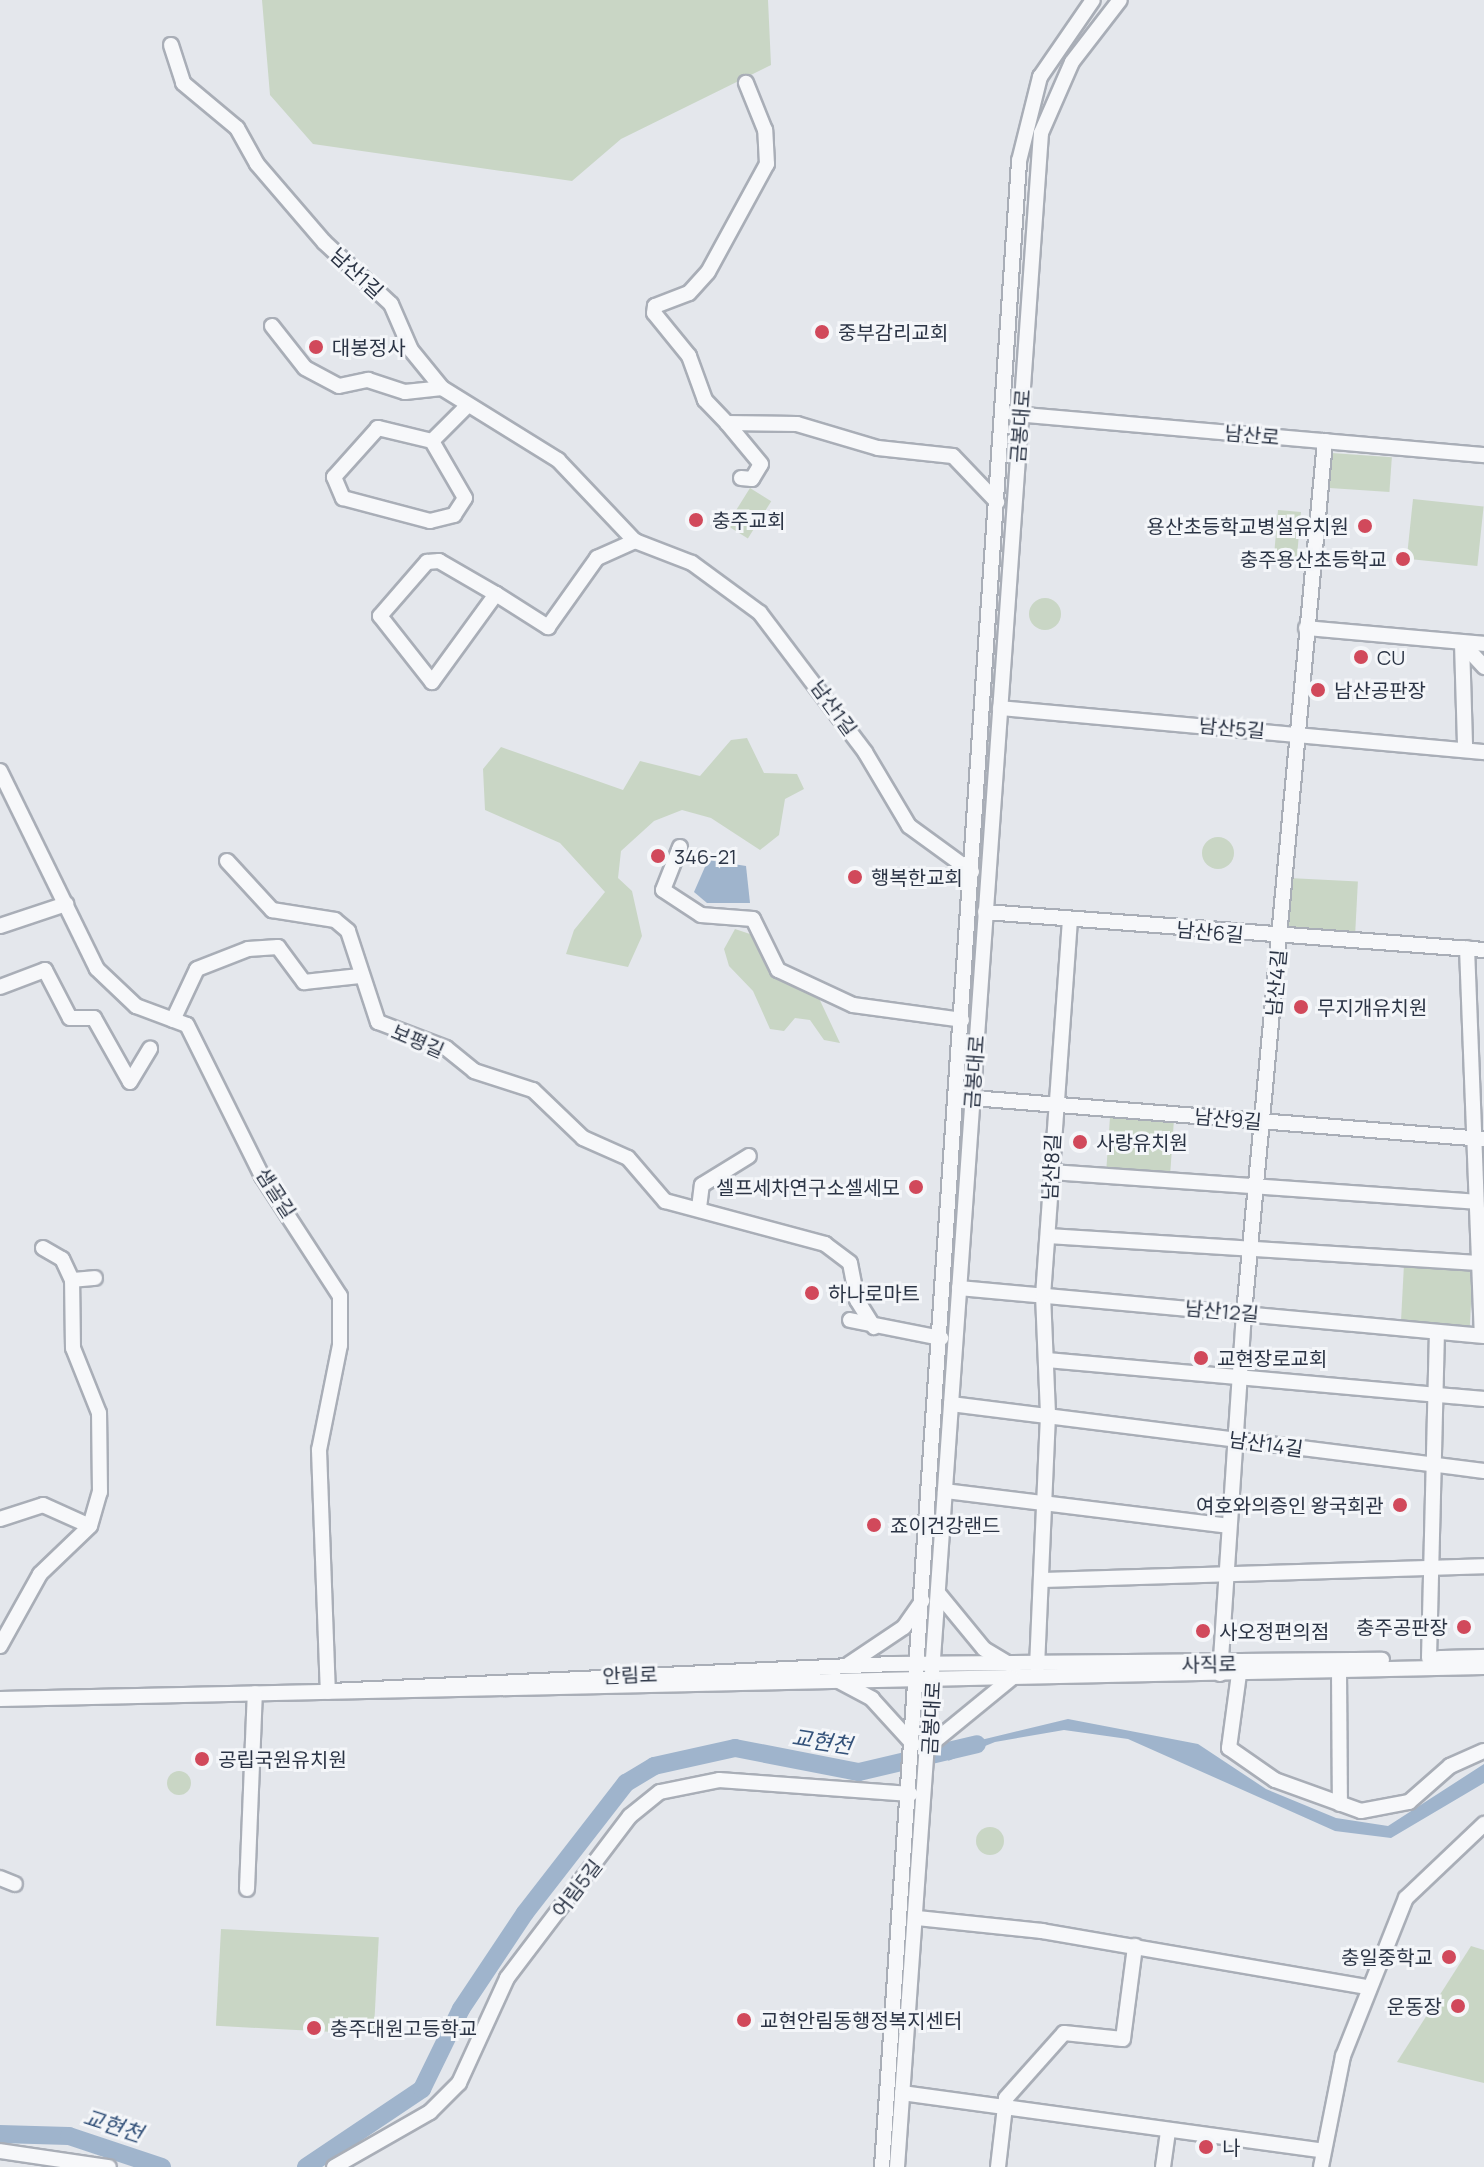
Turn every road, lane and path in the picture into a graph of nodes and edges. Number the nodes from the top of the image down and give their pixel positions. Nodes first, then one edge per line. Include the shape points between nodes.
1 (1093, 0) edge
2 (1120, 0) edge
3 (171, 45) dead end
4 (746, 83) dead end
5 (272, 326) dead end
6 (442, 388) junction
7 (467, 406) junction
8 (1003, 413) junction
9 (1020, 414) junction
10 (727, 423) junction
11 (432, 441) junction
12 (1325, 441) junction
13 (1484, 455) edge
14 (741, 478) dead end
15 (997, 502) junction
16 (635, 541) junction
17 (496, 594) junction
18 (1306, 628) junction
19 (1462, 643) junction
20 (1484, 644) edge
21 (1484, 667) edge
22 (1000, 708) junction
23 (1296, 733) junction
24 (1465, 747) junction
25 (1484, 752) edge
26 (0, 771) edge
27 (680, 847) dead end
28 (227, 861) dead end
29 (972, 872) junction
30 (66, 904) junction
31 (985, 912) junction
32 (1070, 920) junction
33 (0, 926) edge
34 (1280, 938) junction
35 (1467, 948) junction
36 (1484, 950) edge
37 (360, 976) junction
38 (0, 987) edge
39 (173, 1020) junction
40 (962, 1020) junction
41 (150, 1049) dead end
42 (972, 1098) junction
43 (1054, 1106) junction
44 (1263, 1122) junction
45 (1479, 1138) edge
46 (749, 1156) dead end
47 (1051, 1172) junction
48 (1255, 1185) junction
49 (1476, 1202) junction
50 (699, 1208) junction
51 (1048, 1236) junction
52 (43, 1248) dead end
53 (1250, 1251) junction
54 (1478, 1263) junction
55 (95, 1278) dead end
56 (72, 1280) junction
57 (959, 1288) junction
58 (1043, 1296) junction
59 (1244, 1313) junction
60 (850, 1320) dead end
61 (874, 1327) junction
62 (1437, 1332) junction
63 (1483, 1336) edge
64 (941, 1338) junction
65 (1047, 1360) junction
66 (1240, 1378) junction
67 (1434, 1397) junction
68 (1484, 1399) edge
69 (951, 1404) junction
70 (1048, 1414) junction
71 (1235, 1440) junction
72 (1434, 1466) junction
73 (1484, 1471) edge
74 (945, 1491) junction
75 (1047, 1503) junction
76 (0, 1519) edge
77 (90, 1526) junction
78 (1229, 1526) junction
79 (1433, 1566) junction
80 (1484, 1566) edge
81 (1226, 1573) junction
82 (1042, 1580) junction
83 (938, 1593) junction
84 (922, 1600) junction
85 (0, 1646) edge
86 (1484, 1657) edge
87 (1429, 1658) junction
88 (1037, 1667) junction
89 (1484, 1667) edge
90 (1220, 1669) junction
91 (917, 1671) junction
92 (934, 1671) junction
93 (1339, 1671) junction
94 (1013, 1672) junction
95 (840, 1674) junction
96 (1239, 1674) junction
97 (328, 1692) junction
98 (255, 1693) junction
99 (0, 1699) edge
100 (913, 1744) junction
101 (930, 1745) junction
102 (1484, 1751) edge
103 (910, 1794) junction
104 (1340, 1804) junction
105 (1484, 1824) edge
106 (0, 1878) edge
107 (15, 1884) dead end
108 (247, 1889) dead end
109 (917, 1918) junction
110 (1135, 1946) junction
111 (1366, 1987) junction
112 (902, 2093) junction
113 (1002, 2109) junction
114 (1168, 2131) junction
115 (0, 2151) edge
116 (1323, 2151) junction
117 (48, 2160) edge
118 (109, 2167) edge
119 (334, 2167) edge
120 (882, 2167) edge
121 (897, 2167) edge
122 (998, 2167) edge
123 (1163, 2167) edge
124 (1321, 2167) edge

1 - 8 street, 금봉대로 via 1051,57 1024,126
2 - 9 street, 금봉대로 via 1072,62 1041,133
3 - 6 street, 남산1길 via 183,83 237,128 257,164 324,242 391,304 411,350
4 - 10 street via 765,130 767,164 708,272 689,293 655,306 654,313 689,356 705,400
5 - 6 street via 305,368 339,386 368,380 405,392
6 - 7 street, 남산1길
7 - 11 street
7 - 16 street, 남산1길 via 558,460
8 - 9 street, 남산로
8 - 15 street, 금봉대로
9 - 12 street, 남산로
9 - 22 street, 금봉대로
10 - 14 street via 761,464 752,479
10 - 15 street via 797,424 878,448 936,451 953,456
11 - 11 street via 465,498 454,515 430,521 343,498 334,477 378,428
12 - 13 street, 남산로
12 - 18 street, 남산4길
15 - 29 street, 금봉대로
16 - 17 street via 597,558 548,627
16 - 29 street, 남산1길 via 692,563 760,613 865,752 909,826
17 - 17 street via 439,561 427,562 380,616 432,682
18 - 19 street
18 - 23 street, 남산4길
19 - 20 street
19 - 21 street
19 - 24 street
22 - 23 street, 남산5길
22 - 31 street, 금봉대로
23 - 24 street, 남산5길
23 - 34 street, 남산4길
24 - 25 street, 남산5길
26 - 30 street, 샘골길
27 - 40 street via 663,890 701,915 753,919 778,970 853,1005
28 - 37 street, 보평길 via 272,910 335,920 348,931
29 - 40 street, 금봉대로
30 - 33 street
30 - 39 street, 샘골길 via 97,969 136,1006
31 - 32 street, 남산6길
31 - 42 street, 금봉대로
32 - 34 street, 남산6길
32 - 43 street, 남산8길
34 - 35 street, 남산6길
34 - 44 street, 남산4길
35 - 36 street, 남산6길
35 - 45 street
37 - 39 street via 304,982 278,947 248,949 197,969
37 - 50 street, 보평길 via 378,1022 446,1048 474,1071 533,1090 583,1138 628,1158 665,1201
38 - 41 street via 45,970 70,1018 94,1018 130,1082
39 - 97 street, 샘골길 via 187,1025 262,1176 340,1296 340,1345 319,1450
40 - 64 street, 금봉대로
42 - 43 street, 남산9길
42 - 57 street, 금봉대로
43 - 44 street, 남산9길
43 - 47 street, 남산8길
44 - 45 street, 남산9길
44 - 48 street, 남산4길
45 - 49 street
46 - 50 street via 702,1185
47 - 48 street
47 - 51 street, 남산8길
48 - 49 street
48 - 53 street, 남산4길
49 - 54 street
50 - 61 street, 보평길 via 825,1244 850,1263 857,1300
51 - 53 street
51 - 58 street, 남산8길
52 - 56 street via 62,1259
53 - 54 street
53 - 59 street, 남산4길
54 - 63 street
55 - 56 street
56 - 77 street via 73,1348 99,1413 100,1492
57 - 58 street, 남산12길
57 - 69 street, 금봉대로
58 - 59 street, 남산12길
58 - 65 street, 남산8길
59 - 62 street, 남산12길
59 - 66 street, 남산4길
60 - 61 street
61 - 64 street
62 - 63 street, 남산12길
62 - 67 street
64 - 84 street, 금봉대로
65 - 66 street
65 - 70 street, 남산8길
66 - 67 street
66 - 71 street, 남산4길
67 - 68 street
67 - 72 street
69 - 70 street, 남산14길
69 - 74 street, 금봉대로
70 - 71 street, 남산14길
70 - 75 street
71 - 72 street, 남산14길
71 - 78 street, 남산4길
72 - 73 street, 남산14길
72 - 79 street
74 - 75 street
74 - 83 street, 금봉대로
75 - 78 street
75 - 82 street
76 - 77 street via 43,1505
77 - 85 street via 40,1574
78 - 81 street, 남산4길
79 - 80 street
79 - 81 street
79 - 87 street
81 - 82 street
81 - 90 street, 남산4길
82 - 88 street
83 - 92 street, 금봉대로
83 - 94 street via 984,1649
84 - 91 street, 금봉대로
84 - 95 street via 904,1627
86 - 87 street, 사직로
87 - 90 street, 사직로
88 - 90 street, 사직로
88 - 94 street, 사직로
89 - 93 street, 사직로
90 - 94 street, 사직로
90 - 96 street, 사직로
91 - 92 street, 안림로
91 - 95 street, 안림로
91 - 100 street, 금봉대로
92 - 94 street, 사직로
92 - 101 street, 금봉대로
93 - 96 street, 사직로
93 - 104 street
94 - 101 street
95 - 97 street, 안림로 via 352,1685
95 - 100 street via 872,1699
96 - 104 street, 사직로 via 1229,1748 1275,1780
97 - 98 street, 안림로
98 - 99 street, 안림로
98 - 108 street
100 - 103 street, 금봉대로
101 - 109 street, 금봉대로
102 - 104 street, 사직로 via 1450,1766 1409,1802 1361,1811
103 - 119 street, 어림5길 via 719,1780 660,1792 630,1816 507,1978 459,2083 430,2112
103 - 120 street, 금봉대로
105 - 111 street via 1406,1898
106 - 107 street
109 - 110 street
109 - 112 street, 금봉대로
110 - 111 street
110 - 113 street via 1123,2039 1064,2033
111 - 116 street
112 - 113 street
112 - 121 street, 금봉대로
113 - 114 street
113 - 122 street
114 - 116 street
114 - 123 street
115 - 117 street
116 - 124 street
117 - 118 street

